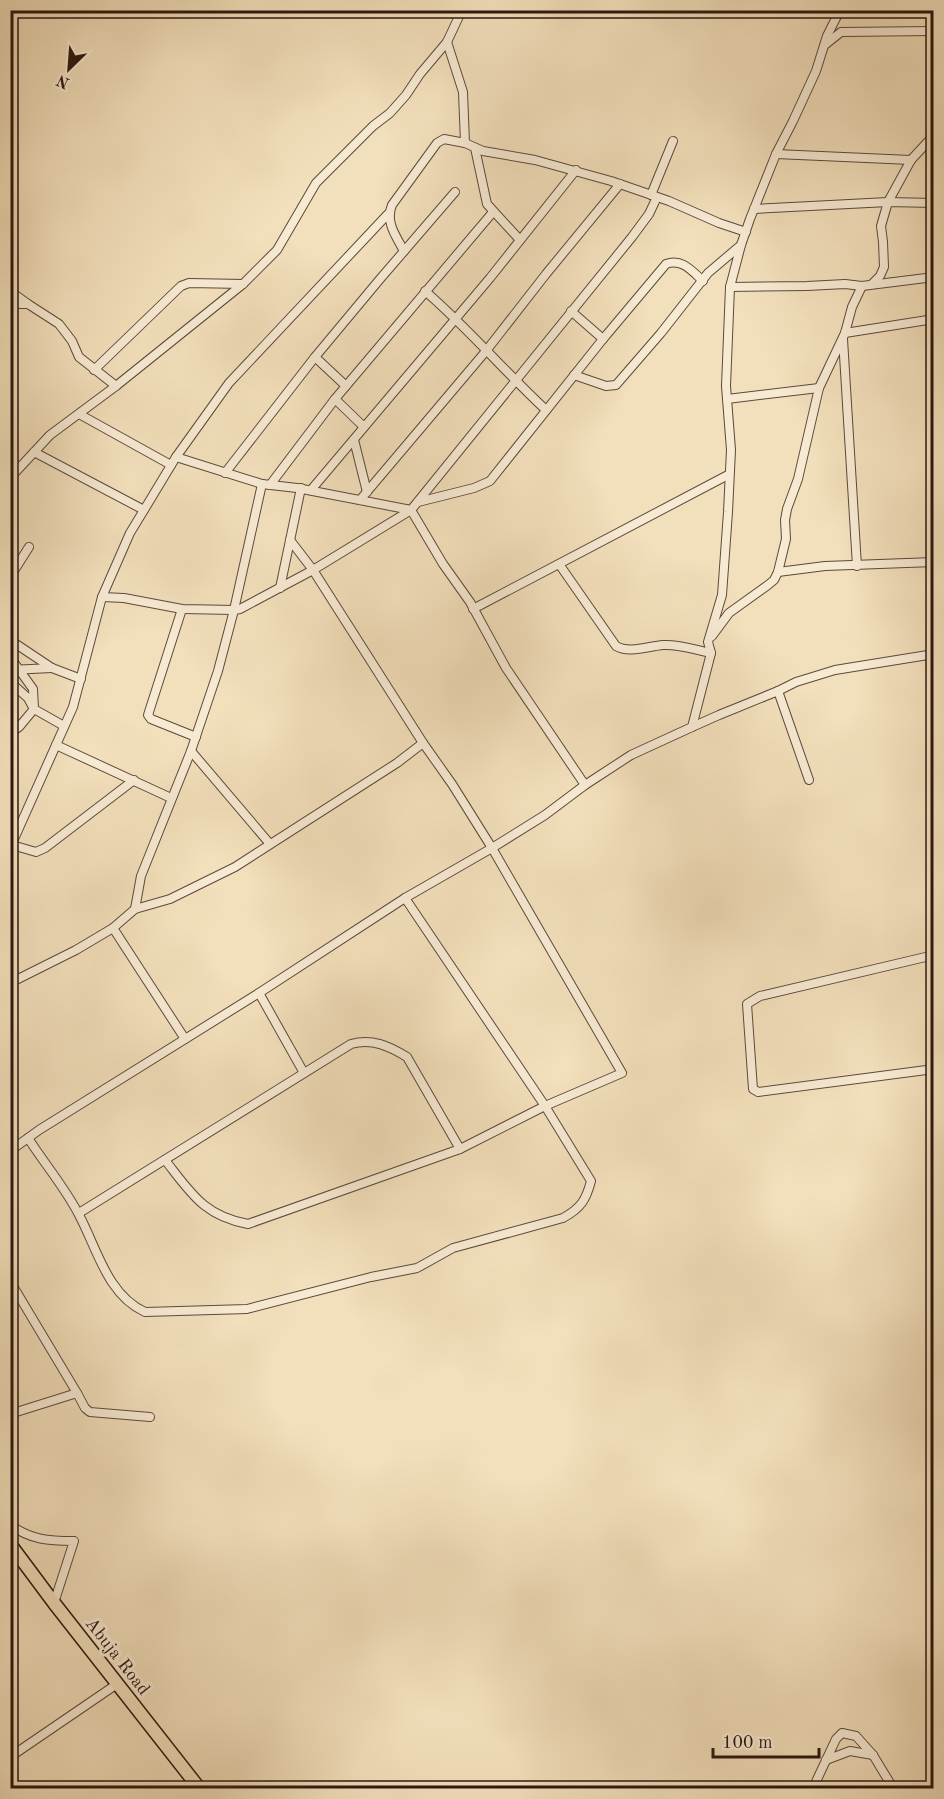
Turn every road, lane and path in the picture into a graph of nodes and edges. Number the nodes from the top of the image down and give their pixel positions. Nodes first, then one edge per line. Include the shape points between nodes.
1 (462, 10) edge
2 (840, 10) edge
3 (933, 31) edge
4 (447, 42) junction
5 (826, 44) junction
6 (933, 135) edge
7 (673, 141) dead end
8 (465, 143) junction
9 (475, 148) junction
10 (776, 154) junction
11 (911, 160) junction
12 (576, 170) junction
13 (620, 184) junction
14 (455, 192) dead end
15 (654, 196) junction
16 (888, 202) junction
17 (933, 203) edge
18 (754, 209) junction
19 (493, 212) junction
20 (388, 214) junction
21 (746, 232) junction
22 (520, 240) junction
23 (741, 245) junction
24 (404, 251) junction
25 (933, 277) edge
26 (703, 281) junction
27 (243, 284) junction
28 (872, 284) junction
29 (862, 286) junction
30 (730, 287) junction
31 (10, 291) edge
32 (425, 291) junction
33 (10, 304) edge
34 (28, 304) junction
35 (571, 311) junction
36 (456, 318) junction
37 (933, 319) edge
38 (844, 335) junction
39 (603, 339) junction
40 (486, 351) junction
41 (315, 357) junction
42 (94, 369) junction
43 (574, 375) junction
44 (515, 381) junction
45 (116, 386) junction
46 (346, 386) junction
47 (819, 388) junction
48 (335, 399) junction
49 (727, 399) junction
50 (546, 410) junction
51 (78, 414) junction
52 (364, 427) junction
53 (354, 440) junction
54 (34, 452) junction
55 (176, 457) junction
56 (171, 465) junction
57 (225, 473) junction
58 (729, 475) junction
59 (10, 478) edge
60 (266, 484) junction
61 (301, 488) junction
62 (311, 490) junction
63 (367, 492) junction
64 (360, 500) junction
65 (418, 502) junction
66 (144, 510) junction
67 (411, 510) junction
68 (290, 540) junction
69 (29, 548) dead end
70 (933, 562) edge
71 (559, 564) junction
72 (857, 566) junction
73 (313, 570) junction
74 (778, 572) junction
75 (10, 577) edge
76 (280, 588) junction
77 (102, 597) junction
78 (182, 609) junction
79 (473, 609) junction
80 (234, 610) junction
81 (10, 640) edge
82 (708, 642) junction
83 (711, 653) junction
84 (933, 654) edge
85 (10, 657) edge
86 (52, 668) junction
87 (15, 670) edge
88 (81, 679) junction
89 (10, 682) edge
90 (778, 691) junction
91 (34, 709) junction
92 (64, 726) junction
93 (692, 727) junction
94 (10, 733) edge
95 (196, 736) junction
96 (423, 743) junction
97 (56, 745) junction
98 (191, 751) junction
99 (134, 780) junction
100 (809, 780) dead end
101 (585, 785) junction
102 (171, 798) junction
103 (270, 844) junction
104 (11, 846) edge
105 (492, 848) junction
106 (405, 898) junction
107 (135, 909) junction
108 (113, 928) junction
109 (933, 955) edge
110 (10, 983) edge
111 (259, 993) junction
112 (185, 1039) junction
113 (933, 1069) edge
114 (304, 1073) junction
115 (545, 1106) junction
116 (28, 1138) junction
117 (460, 1149) junction
118 (10, 1151) edge
119 (165, 1160) junction
120 (79, 1214) junction
121 (10, 1281) edge
122 (77, 1393) junction
123 (10, 1414) edge
124 (150, 1417) dead end
125 (10, 1525) edge
126 (10, 1544) edge
127 (54, 1603) junction
128 (117, 1684) junction
129 (873, 1755) junction
130 (10, 1757) edge
131 (826, 1760) junction
132 (199, 1788) edge
133 (813, 1788) edge
134 (893, 1788) edge

1 - 4 street
2 - 5 street
3 - 5 street via 841,32
4 - 8 street via 463,92
4 - 27 street via 390,113 316,183 277,250
5 - 10 street
6 - 11 street
7 - 15 street
8 - 9 street
8 - 20 street via 444,139 437,143
9 - 12 street
9 - 19 street via 483,194
10 - 11 street
10 - 18 street
11 - 16 street
12 - 13 street
12 - 22 street
13 - 15 street
13 - 40 street
14 - 24 street
15 - 21 street
15 - 35 street via 649,214
16 - 17 street
16 - 18 street
16 - 28 street via 881,226 884,267
18 - 21 street
19 - 22 street
19 - 32 street
20 - 24 street
20 - 55 street via 229,383
21 - 23 street
22 - 36 street
23 - 26 street
23 - 30 street
24 - 41 street
25 - 28 street
26 - 39 street via 685,265 666,264
26 - 43 street via 616,385 606,386
27 - 42 street via 181,286
27 - 45 street
28 - 29 street
29 - 30 street
29 - 38 street
30 - 49 street
31 - 34 street
32 - 36 street
32 - 46 street
33 - 34 street
34 - 42 street via 59,324 79,357
35 - 39 street
35 - 44 street
36 - 40 street
36 - 52 street
37 - 38 street
38 - 47 street
38 - 72 street
39 - 43 street
40 - 44 street
40 - 63 street
41 - 46 street
41 - 57 street
42 - 45 street
43 - 50 street
44 - 50 street
44 - 65 street
45 - 51 street
46 - 48 street
47 - 49 street
47 - 74 street via 798,479 787,508 786,539
48 - 52 street
48 - 60 street
49 - 58 street
50 - 65 street via 490,482
51 - 54 street
51 - 56 street
52 - 53 street
53 - 62 street
53 - 63 street
54 - 59 street
54 - 66 street
55 - 56 street
55 - 57 street
56 - 66 street
57 - 60 street
58 - 71 street
58 - 82 street via 722,595
60 - 61 street
60 - 80 street
61 - 62 street
61 - 68 street
62 - 64 street
63 - 64 street
64 - 67 street
65 - 67 street
66 - 77 street
67 - 73 street
67 - 79 street
68 - 73 street
68 - 76 street
69 - 75 street
70 - 72 street
71 - 79 street
71 - 83 street via 621,649 667,645
72 - 74 street
73 - 76 street
73 - 96 street
74 - 82 street via 774,580 729,613
76 - 80 street
77 - 78 street
77 - 88 street
78 - 80 street
78 - 95 street via 148,715
79 - 101 street via 506,668
80 - 95 street
81 - 86 street
82 - 83 street
83 - 93 street
84 - 90 street via 835,670
85 - 87 street
86 - 87 street
86 - 88 street
87 - 91 street via 33,689
88 - 92 street
89 - 91 street
90 - 93 street
90 - 100 street
91 - 92 street
91 - 94 street
92 - 97 street
93 - 101 street via 632,755
95 - 98 street
96 - 103 street
96 - 105 street
97 - 99 street
97 - 104 street
98 - 102 street
98 - 103 street
99 - 102 street
99 - 104 street via 45,848 36,852
101 - 105 street
102 - 107 street via 141,876
103 - 107 street via 235,867 170,898
105 - 106 street
105 - 115 street via 622,1073
106 - 111 street
106 - 115 street
107 - 108 street
108 - 110 street
108 - 112 street
109 - 113 street via 760,996 747,1004 753,1089 758,1092
111 - 112 street
111 - 114 street
112 - 116 street
114 - 117 street via 351,1044 364,1041 392,1048 407,1057
114 - 119 street
115 - 117 street
115 - 120 street via 591,1181 587,1196 576,1210 563,1218 453,1248 417,1268 247,1309 145,1312 134,1307 108,1276
116 - 118 street
116 - 120 street
117 - 119 street via 248,1224 214,1213 193,1196
119 - 120 street
121 - 122 street
122 - 123 street
122 - 124 street via 90,1412
125 - 127 street via 25,1535 49,1541 74,1541
126 - 127 main road, Abuja Road
127 - 128 main road, Abuja Road
128 - 130 street
128 - 132 main road, Abuja Road
129 - 131 street via 849,1752
129 - 131 street via 856,1736 842,1732
129 - 134 street
131 - 133 street

